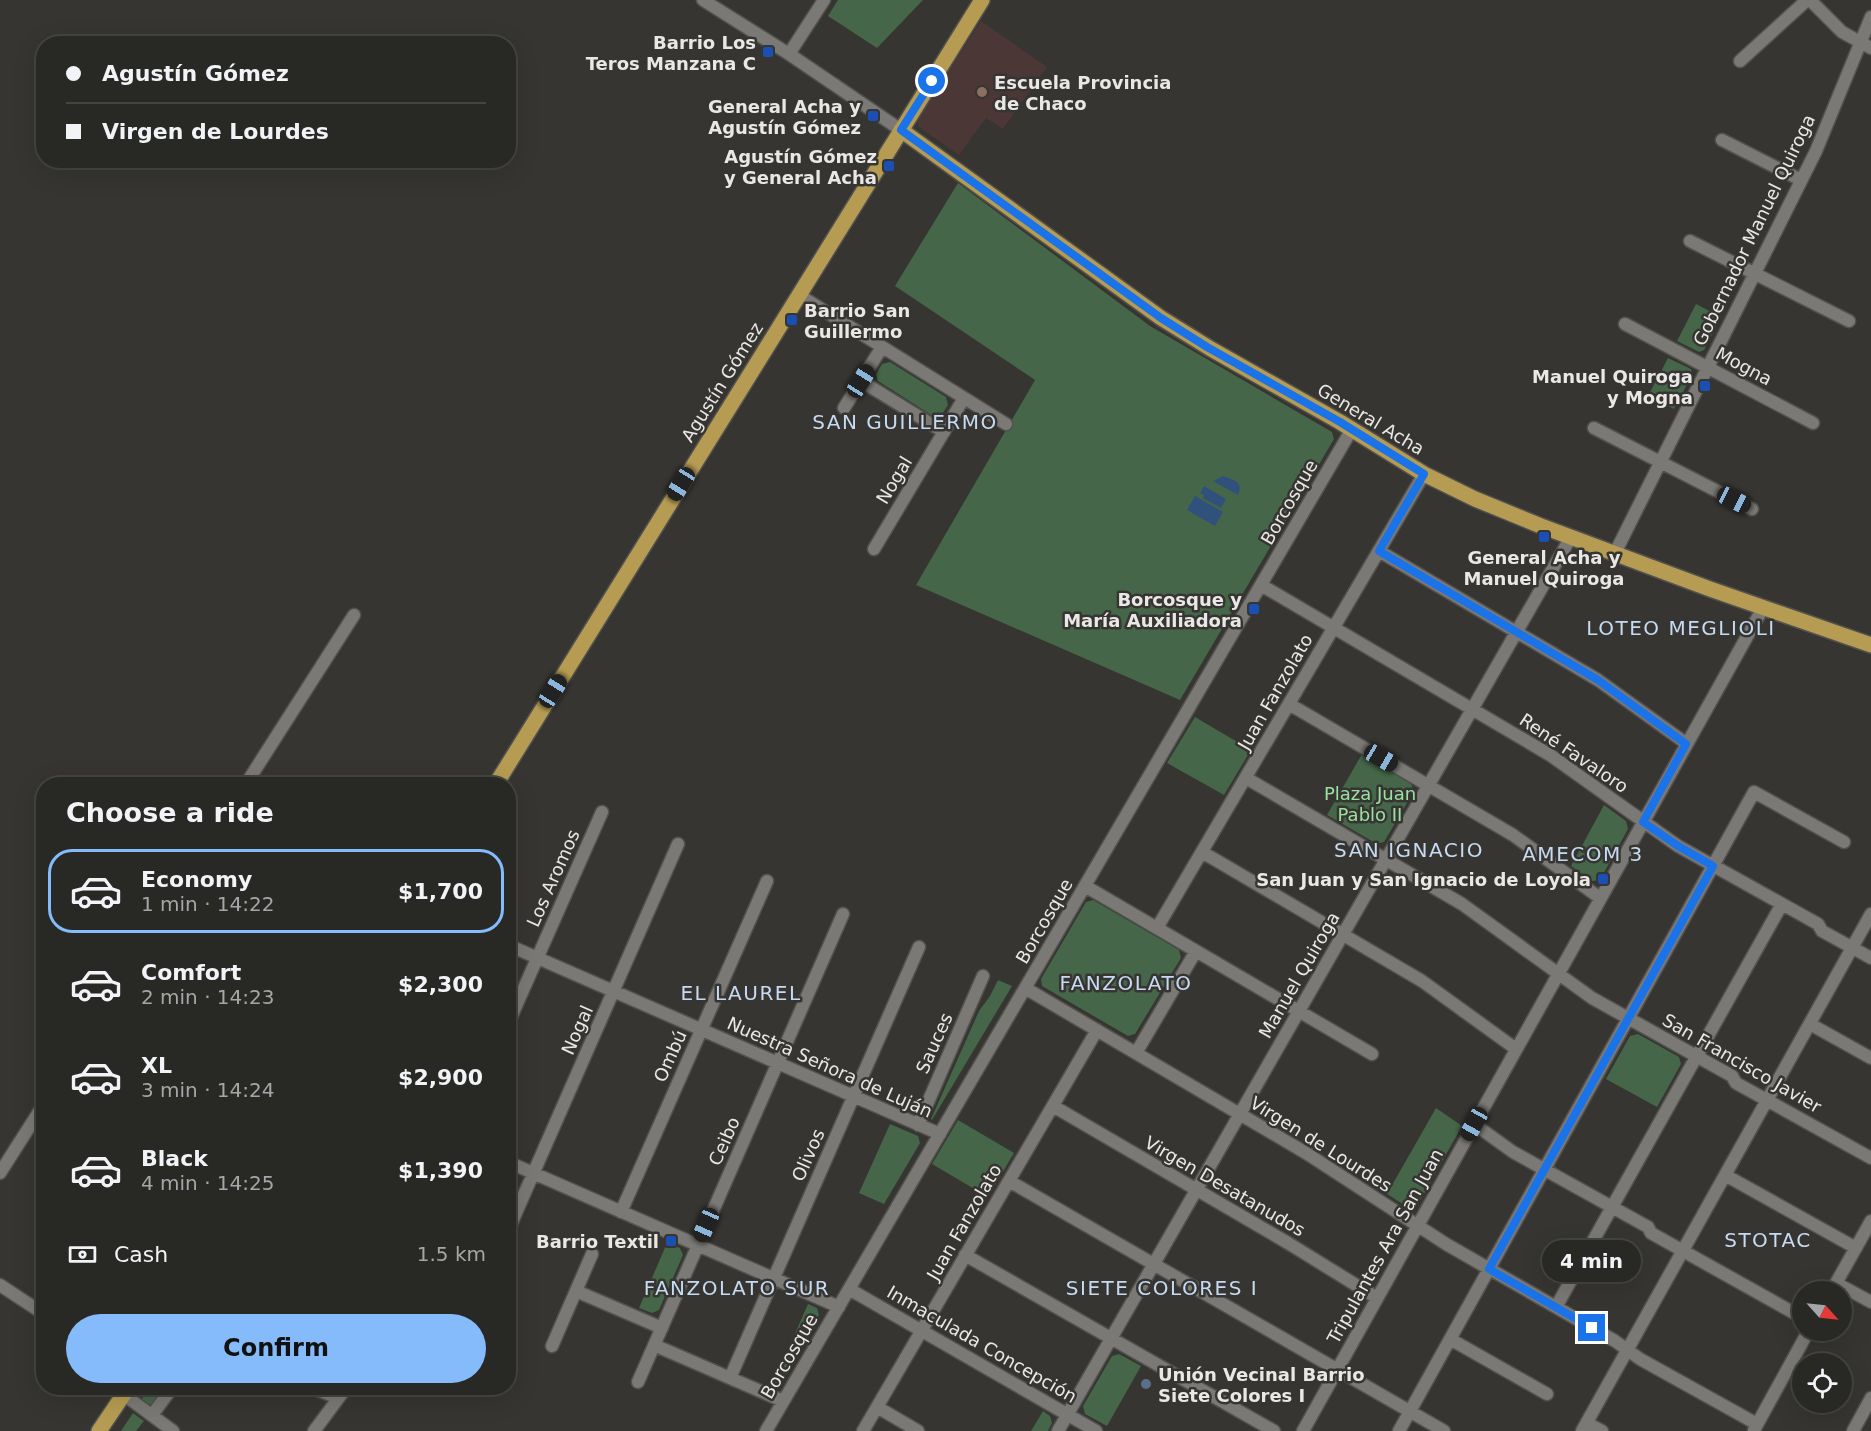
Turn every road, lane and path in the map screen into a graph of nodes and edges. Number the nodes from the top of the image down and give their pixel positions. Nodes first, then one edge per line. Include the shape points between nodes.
1 (703, 0) edge
2 (824, 0) edge
3 (982, 0) edge
4 (1808, 0) edge
5 (1871, 16) edge
6 (1865, 45) edge
7 (789, 54) junction
8 (1740, 61) dead end
9 (901, 130) junction
10 (1722, 140) dead end
11 (1801, 180) junction
12 (1690, 241) dead end
13 (1754, 273) junction
14 (799, 295) junction
15 (1849, 321) dead end
16 (1625, 324) dead end
17 (882, 347) junction
18 (1706, 367) junction
19 (861, 381) junction
20 (964, 398) junction
21 (844, 408) dead end
22 (1813, 423) dead end
23 (1006, 424) dead end
24 (1594, 428) dead end
25 (1352, 429) junction
26 (944, 432) junction
27 (1660, 462) junction
28 (1424, 474) junction
29 (1752, 509) dead end
30 (1571, 537) junction
31 (874, 549) dead end
32 (1379, 551) junction
33 (1615, 553) junction
34 (1261, 585) junction
35 (1763, 608) junction
36 (354, 615) dead end
37 (1334, 628) junction
38 (1516, 632) junction
39 (1871, 645) edge
40 (1289, 704) junction
41 (1472, 709) junction
42 (1686, 744) junction
43 (250, 777) edge
44 (500, 777) edge
45 (1246, 778) junction
46 (1428, 785) junction
47 (602, 812) dead end
48 (1643, 822) junction
49 (1844, 842) dead end
50 (678, 844) dead end
51 (1202, 852) junction
52 (1385, 860) junction
53 (1713, 866) junction
54 (767, 881) dead end
55 (1085, 886) junction
56 (1600, 898) junction
57 (1782, 904) junction
58 (843, 914) dead end
59 (1871, 914) edge
60 (1157, 928) junction
61 (1343, 934) junction
62 (919, 947) dead end
63 (1852, 947) junction
64 (516, 949) edge
65 (1196, 951) junction
66 (537, 958) junction
67 (1871, 958) edge
68 (1558, 974) junction
69 (983, 976) dead end
70 (1025, 988) junction
71 (614, 991) junction
72 (516, 1006) edge
73 (1299, 1011) junction
74 (1628, 1018) junction
75 (1809, 1024) junction
76 (701, 1030) junction
77 (1097, 1030) junction
78 (1516, 1049) junction
79 (1136, 1053) junction
80 (1372, 1054) dead end
81 (1696, 1056) junction
82 (1871, 1058) edge
83 (778, 1063) junction
84 (854, 1097) junction
85 (1767, 1100) junction
86 (1053, 1106) junction
87 (1240, 1114) junction
88 (36, 1117) edge
89 (1474, 1124) junction
90 (918, 1125) junction
91 (940, 1134) junction
92 (1871, 1158) edge
93 (516, 1165) edge
94 (1545, 1169) junction
95 (0, 1173) edge
96 (534, 1173) junction
97 (1725, 1175) junction
98 (1009, 1181) junction
99 (1196, 1190) junction
100 (1612, 1207) junction
101 (621, 1212) junction
102 (516, 1213) edge
103 (1871, 1221) edge
104 (1418, 1226) junction
105 (698, 1245) junction
106 (1856, 1248) junction
107 (1683, 1251) junction
108 (592, 1254) dead end
109 (965, 1255) junction
110 (1154, 1264) junction
111 (1489, 1269) junction
112 (774, 1279) junction
113 (1837, 1281) edge
114 (0, 1285) edge
115 (849, 1289) junction
116 (576, 1291) junction
117 (1852, 1294) edge
118 (1377, 1298) junction
119 (1871, 1302) edge
120 (838, 1307) junction
121 (1556, 1307) junction
122 (36, 1309) edge
123 (1792, 1312) edge
124 (662, 1328) junction
125 (922, 1330) junction
126 (1111, 1338) junction
127 (1450, 1339) junction
128 (1803, 1341) edge
129 (654, 1345) junction
130 (552, 1346) dead end
131 (1628, 1350) junction
132 (1337, 1370) junction
133 (730, 1378) junction
134 (638, 1382) dead end
135 (1546, 1394) dead end
136 (123, 1395) edge
137 (130, 1395) edge
138 (167, 1395) edge
139 (330, 1395) edge
140 (340, 1395) edge
141 (338, 1398) junction
142 (1871, 1398) edge
143 (783, 1401) junction
144 (877, 1407) junction
145 (1410, 1412) junction
146 (1067, 1414) junction
147 (152, 1415) junction
148 (1866, 1419) edge
149 (1585, 1427) edge
150 (1755, 1428) edge
151 (99, 1431) edge
152 (173, 1431) edge
153 (314, 1431) edge
154 (766, 1431) edge
155 (863, 1431) edge
156 (918, 1431) edge
157 (1058, 1431) edge
158 (1096, 1431) edge
159 (1274, 1431) edge
160 (1303, 1431) edge
161 (1399, 1431) edge
162 (1444, 1431) edge
163 (1602, 1431) edge
164 (1853, 1431) edge

1 - 7 street
2 - 7 street
3 - 9 main road, Agustín Gómez
4 - 6 street via 1842,32
4 - 8 street
5 - 6 street, Gobernador Manuel Quiroga
6 - 11 street, Gobernador Manuel Quiroga
7 - 9 street
9 - 14 main road, Agustín Gómez
9 - 25 main road, General Acha via 1167,322
10 - 11 street
11 - 13 street, Gobernador Manuel Quiroga
12 - 13 street
13 - 15 street
13 - 18 street, Gobernador Manuel Quiroga
14 - 17 street
14 - 44 main road, Agustín Gómez
16 - 18 street, Mogna
17 - 19 street
17 - 20 street
18 - 22 street, Mogna
18 - 27 street, Gobernador Manuel Quiroga
19 - 21 street
19 - 26 street
20 - 23 street
20 - 26 street, Nogal
24 - 27 street
25 - 28 main road, General Acha
25 - 34 street, Borcosque
26 - 31 street, Nogal
27 - 29 street
27 - 33 street, Gobernador Manuel Quiroga
28 - 30 main road, General Acha
28 - 32 street, Juan Fanzolato
30 - 33 main road, General Acha
30 - 38 street, Manuel Quiroga
32 - 37 street, Juan Fanzolato
32 - 38 street
33 - 35 main road, General Acha
34 - 37 street, René Favaloro
34 - 55 street, Borcosque
35 - 39 main road, General Acha
35 - 42 street, Tripulantes Ara San Juan
36 - 43 street
37 - 40 street, Juan Fanzolato
37 - 41 street, René Favaloro
38 - 41 street, Manuel Quiroga
38 - 42 street via 1598,680
40 - 45 street, Juan Fanzolato
40 - 46 street
41 - 46 street, Manuel Quiroga
41 - 48 street, René Favaloro via 1550,755
42 - 48 street, Tripulantes Ara San Juan
45 - 51 street, Juan Fanzolato
45 - 52 street, San Francisco Javier
46 - 52 street, Manuel Quiroga
46 - 56 street via 1513,835
47 - 66 street, Los Aromos
48 - 53 street, René Favaloro
48 - 56 street, Tripulantes Ara San Juan
49 - 53 street via 1754,792
50 - 71 street, Nogal
51 - 60 street, Juan Fanzolato
51 - 61 street
52 - 61 street, Manuel Quiroga
52 - 68 street, San Francisco Javier via 1462,904
53 - 57 street, René Favaloro
53 - 74 street
54 - 76 street, Ombú
55 - 60 street
55 - 70 street, Borcosque
56 - 68 street, Tripulantes Ara San Juan
57 - 63 street, René Favaloro
57 - 81 street
58 - 83 street, Ceibo
59 - 63 street
60 - 65 street
61 - 73 street, Manuel Quiroga
61 - 78 street via 1422,981
62 - 84 street, Olivos
63 - 67 street, René Favaloro
63 - 75 street
64 - 66 street, Nuestra Señora de Luján
65 - 73 street
65 - 79 street
66 - 71 street, Nuestra Señora de Luján
66 - 72 street, Los Aromos
68 - 74 street, San Francisco Javier
68 - 78 street, Tripulantes Ara San Juan
69 - 90 street, Sauces
70 - 77 street, Virgen de Lourdes
70 - 91 street, Borcosque
71 - 76 street, Nuestra Señora de Luján
71 - 96 street, Nogal
73 - 80 street
73 - 87 street, Manuel Quiroga
74 - 81 street, San Francisco Javier
74 - 94 street
75 - 82 street
75 - 85 street
76 - 83 street, Nuestra Señora de Luján
76 - 101 street, Ombú
77 - 79 street, Virgen de Lourdes
77 - 86 street, Juan Fanzolato
78 - 89 street, Tripulantes Ara San Juan
79 - 87 street, Virgen de Lourdes
81 - 85 street, San Francisco Javier
81 - 100 street
83 - 84 street, Nuestra Señora de Luján
83 - 105 street, Ceibo
84 - 90 street, Nuestra Señora de Luján
84 - 112 street, Olivos
85 - 92 street, San Francisco Javier
85 - 97 street
86 - 98 street, Juan Fanzolato
86 - 99 street, Virgen Desatanudos
87 - 99 street, Manuel Quiroga
87 - 104 street, Virgen de Lourdes
88 - 95 street
89 - 94 street
89 - 104 street, Tripulantes Ara San Juan
90 - 91 street, Nuestra Señora de Luján
91 - 115 street, Borcosque
93 - 96 street
94 - 100 street
94 - 111 street
96 - 101 street
96 - 102 street, Nogal
97 - 106 street
97 - 107 street
98 - 109 street, Juan Fanzolato
98 - 110 street
99 - 110 street, Manuel Quiroga
99 - 118 street, Virgen Desatanudos
100 - 107 street
100 - 121 street
101 - 105 street
103 - 106 street
104 - 111 street, Virgen de Lourdes
104 - 118 street, Tripulantes Ara San Juan
105 - 112 street
105 - 124 street, Ceibo
106 - 113 street
107 - 123 street
107 - 131 street
108 - 116 street
109 - 125 street, Juan Fanzolato
109 - 126 street
110 - 126 street, Manuel Quiroga
110 - 132 street
111 - 121 street, Virgen de Lourdes
111 - 127 street
112 - 120 street
112 - 133 street, Olivos
114 - 122 street
115 - 120 street, Borcosque
115 - 125 street, Inmaculada Concepción
116 - 124 street
116 - 130 street
117 - 119 street
118 - 132 street, Tripulantes Ara San Juan
120 - 143 street, Borcosque
121 - 131 street, Virgen de Lourdes
124 - 129 street, Ceibo
125 - 144 street, Juan Fanzolato
125 - 146 street, Inmaculada Concepción
126 - 146 street, Manuel Quiroga
126 - 159 street
127 - 135 street
127 - 145 street
128 - 150 street
129 - 133 street
129 - 134 street, Ceibo
131 - 149 street
131 - 150 street, Virgen de Lourdes
132 - 145 street
132 - 160 street, Tripulantes Ara San Juan
133 - 143 street
136 - 151 main road
137 - 147 street
138 - 147 street
139 - 141 street
140 - 141 street
141 - 153 street
142 - 148 street
143 - 154 street, Borcosque
144 - 155 street, Juan Fanzolato
144 - 156 street
145 - 161 street
145 - 162 street
146 - 157 street, Manuel Quiroga
146 - 158 street, Inmaculada Concepción
147 - 152 street
148 - 164 street
149 - 163 street

